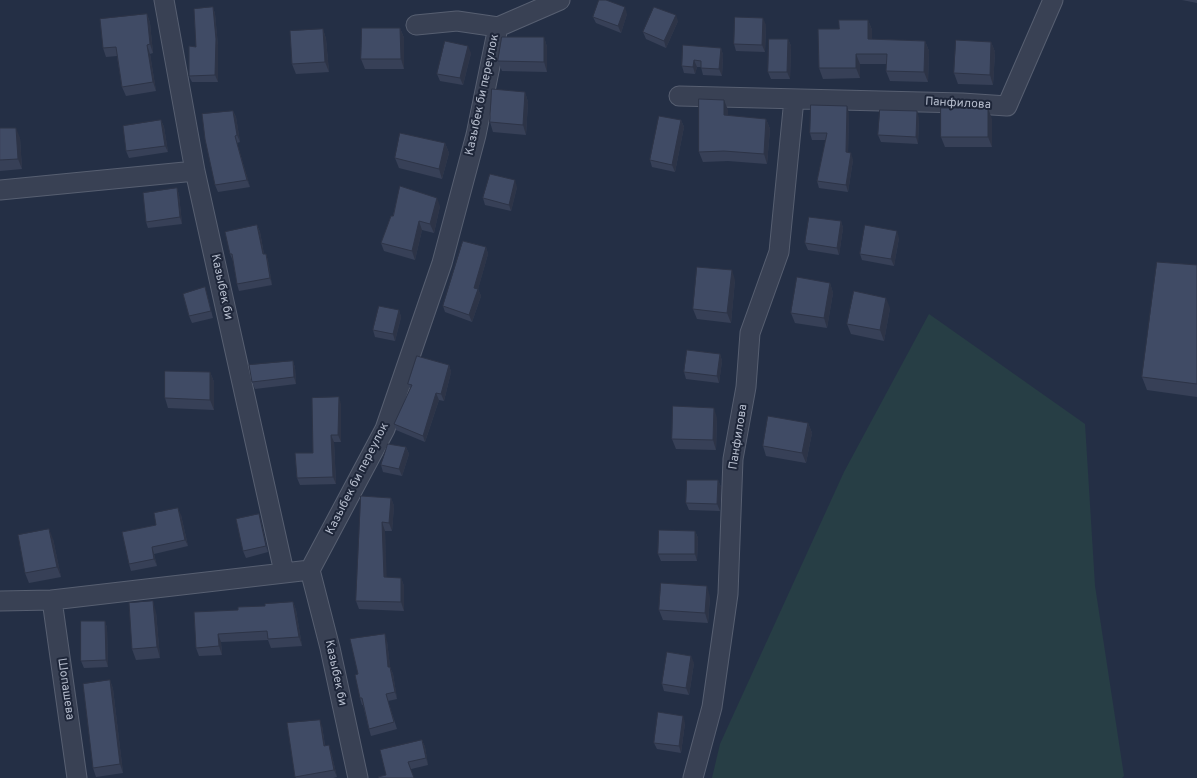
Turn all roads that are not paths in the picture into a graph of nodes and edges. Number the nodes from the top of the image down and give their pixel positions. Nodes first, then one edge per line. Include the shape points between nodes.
1 (164, 0) edge
2 (560, 0) edge
3 (1053, 0) edge
4 (416, 25) dead end
5 (498, 27) junction
6 (679, 96) dead end
7 (794, 99) junction
8 (196, 171) junction
9 (0, 190) edge
10 (310, 570) junction
11 (284, 572) junction
12 (52, 600) junction
13 (0, 601) edge
14 (77, 778) edge
15 (358, 778) edge
16 (693, 778) edge

1 - 8 street, Казыбек би
2 - 5 street, Казыбек би переулок
3 - 7 street, Панфилова via 1006,106
4 - 5 street, Казыбек би переулок via 457,21
5 - 10 street, Казыбек би переулок via 476,135 442,263 392,411
6 - 7 street, Панфилова
7 - 16 street, Панфилова via 779,252 750,333 746,387 733,459 728,594 712,707
8 - 9 street
8 - 11 street, Казыбек би
10 - 11 street
10 - 15 street, Казыбек би
11 - 12 street
12 - 13 street
12 - 14 street, Шопашева

